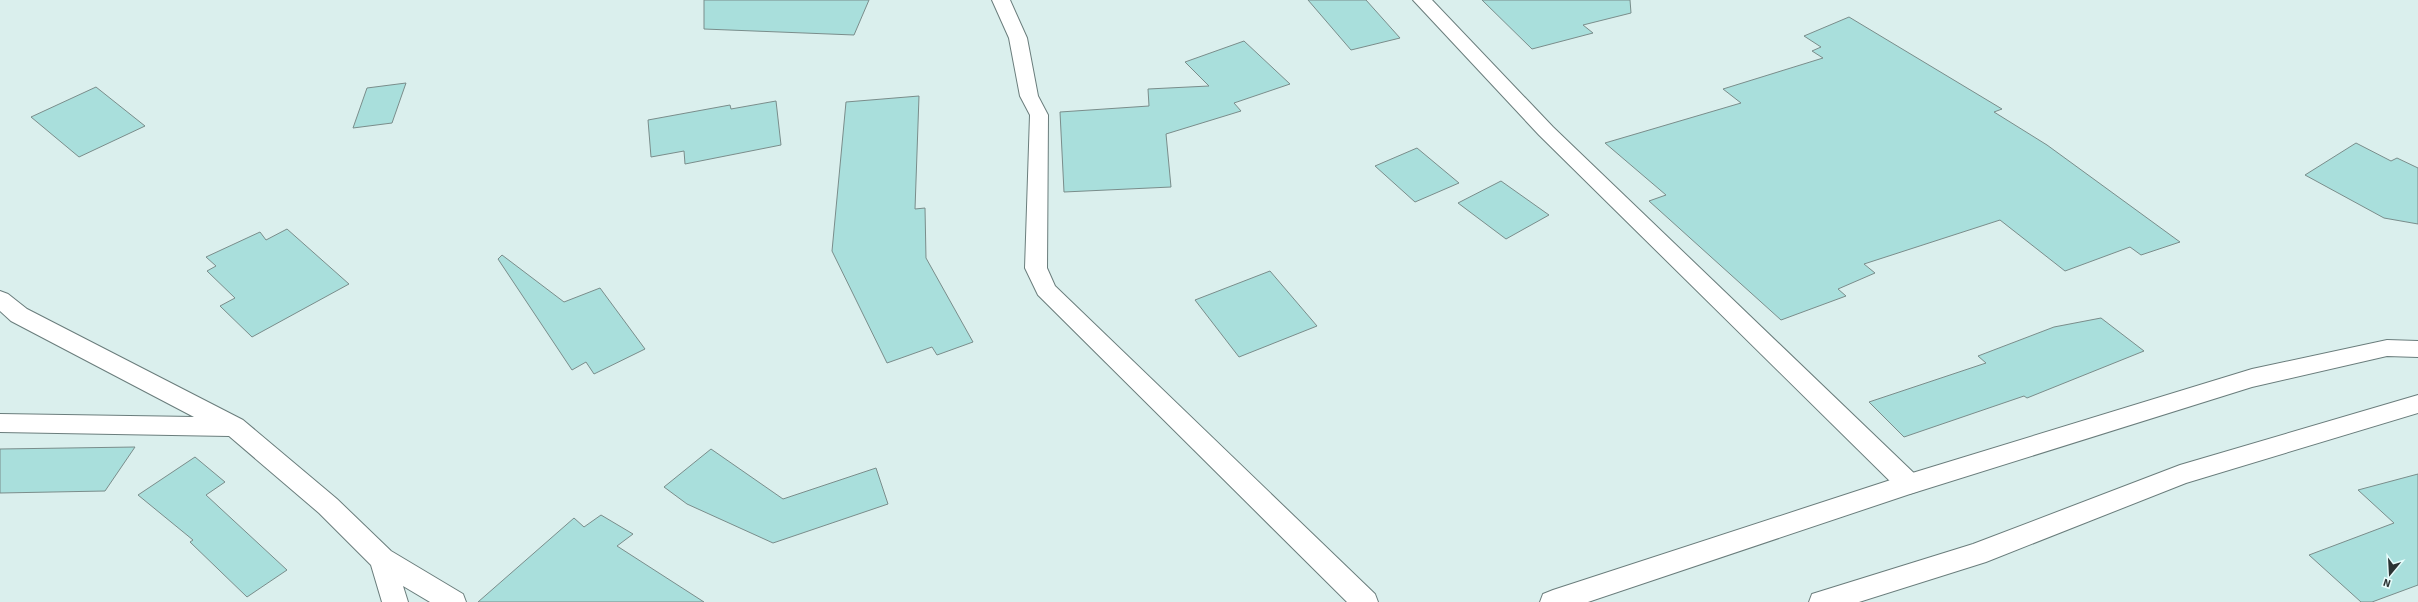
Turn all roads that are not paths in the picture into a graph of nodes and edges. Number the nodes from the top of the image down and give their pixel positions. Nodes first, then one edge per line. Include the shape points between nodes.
1 (1001, 0) edge
2 (1422, 0) edge
3 (0, 299) edge
4 (2418, 349) edge
5 (2418, 404) edge
6 (0, 423) edge
7 (234, 427) junction
8 (1909, 484) junction
9 (382, 559) junction
10 (395, 602) edge
11 (453, 602) edge
12 (1365, 602) edge
13 (1553, 602) edge
14 (1822, 602) edge

1 - 12 street via 1018,38 1029,96 1039,115 1036,268 1046,290
2 - 8 street via 1546,132
3 - 7 street via 19,315
4 - 8 street via 2387,348 2252,378
5 - 14 street via 2180,475 1977,554
6 - 7 street
7 - 9 street via 328,506
8 - 13 street
9 - 10 street
9 - 11 street

